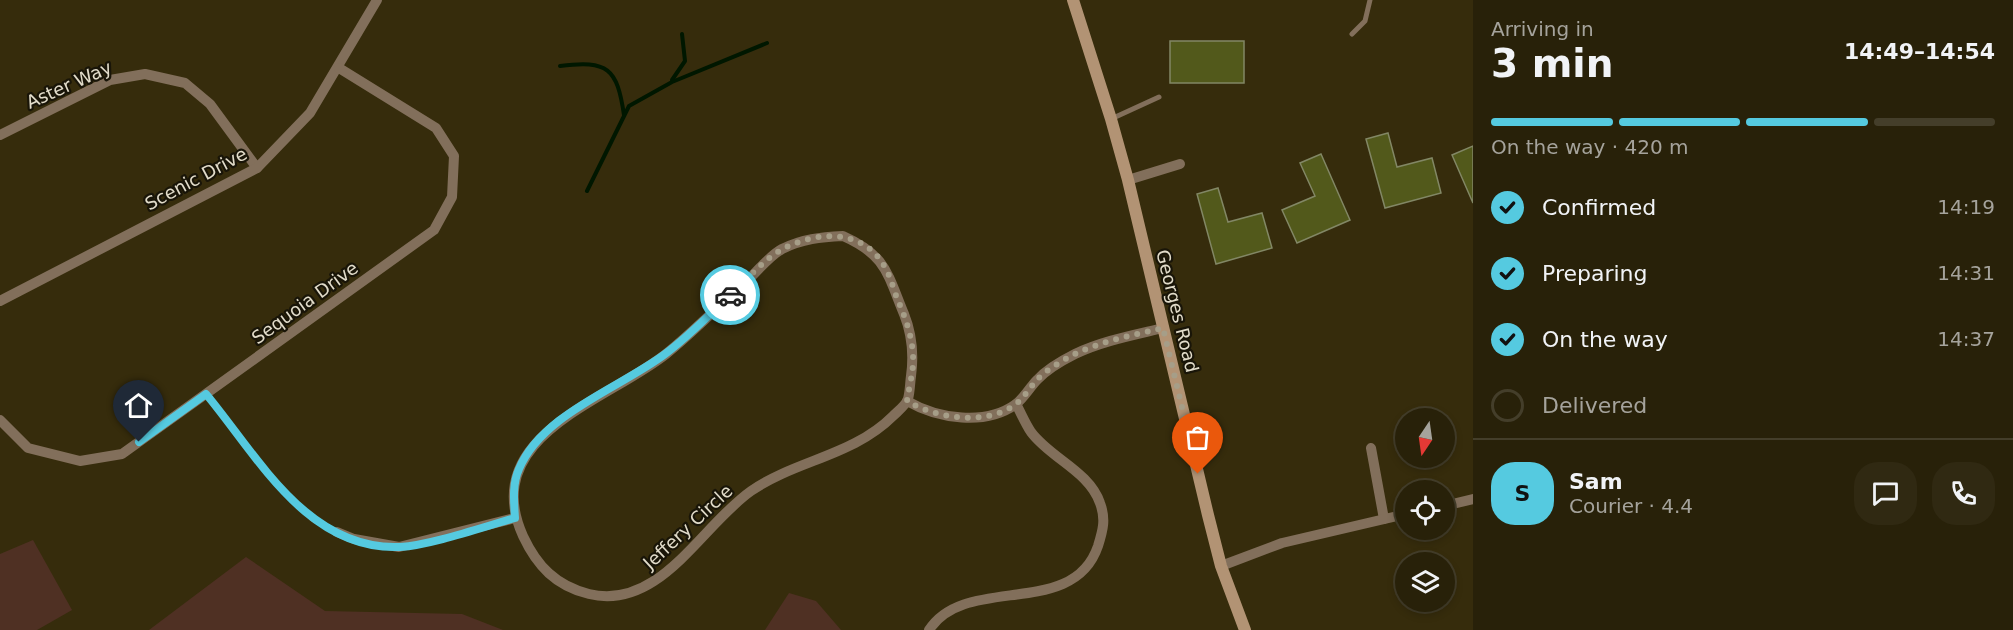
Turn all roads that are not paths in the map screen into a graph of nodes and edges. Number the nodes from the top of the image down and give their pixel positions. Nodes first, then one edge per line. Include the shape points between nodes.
1 (377, 0) edge
2 (1073, 0) edge
3 (1370, 0) edge
4 (1352, 34) dead end
5 (339, 68) junction
6 (1159, 97) dead end
7 (1112, 119) junction
8 (0, 135) edge
9 (1180, 164) dead end
10 (257, 168) junction
11 (1128, 180) junction
12 (0, 301) edge
13 (1163, 328) junction
14 (206, 394) junction
15 (907, 401) junction
16 (1016, 404) junction
17 (0, 420) edge
18 (1371, 448) dead end
19 (1473, 499) edge
20 (1455, 503) edge
21 (1395, 516) edge
22 (515, 518) junction
23 (1384, 519) junction
24 (337, 532) joint
25 (1221, 566) junction
26 (929, 630) edge
27 (1245, 630) edge

1 - 5 street, Scenic Drive
2 - 7 street, Georges Road
3 - 4 lane via 1365,21
5 - 10 street, Scenic Drive via 310,113
5 - 14 street, Sequoia Drive via 435,128 454,156 452,197 434,230
6 - 7 lane
7 - 11 street, Georges Road
8 - 10 street, Aster Way via 110,80 145,74 185,83 210,104
9 - 11 street
10 - 12 street, Scenic Drive
11 - 13 street, Georges Road
13 - 16 street via 1073,354 1040,377
13 - 25 street, Georges Road
14 - 17 street, Sequoia Drive via 122,454 80,461 28,448
14 - 24 lane via 272,478 312,519
15 - 16 street via 921,409 965,418 989,417
15 - 22 street, Jeffery Circle via 866,439 765,482 749,493 720,516 671,568 637,592 610,597 571,590 542,568
15 - 22 street, Jeffery Circle via 914,358 909,328 884,265 871,250 843,236 811,238 779,251 666,354 554,425 534,442 518,471 513,495
16 - 26 street via 1032,433 1088,482 1098,496 1105,515 1095,555 1084,572 1066,584 957,607 937,617
18 - 23 street
19 - 20 street
21 - 23 street
22 - 24 street via 399,547
23 - 25 street via 1282,543
25 - 27 street, Georges Road

